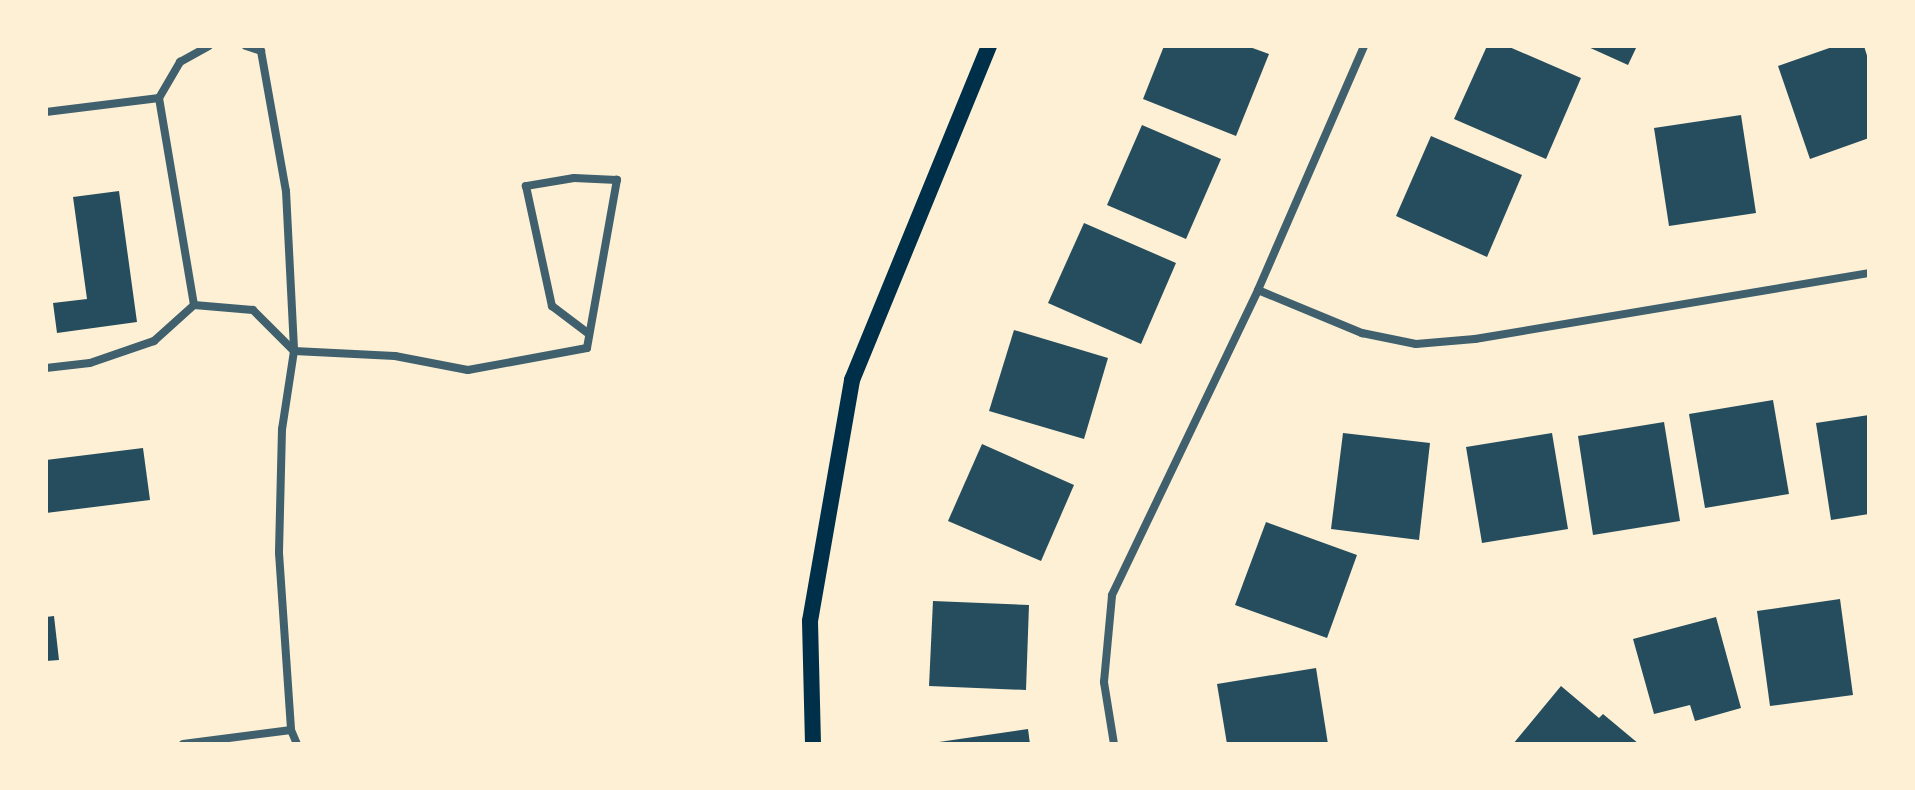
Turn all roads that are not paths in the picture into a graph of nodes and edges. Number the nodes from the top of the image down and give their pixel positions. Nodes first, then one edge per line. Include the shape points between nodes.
1 (209, 46) edge
2 (246, 46) edge
3 (989, 46) edge
4 (1364, 46) edge
5 (262, 49) edge
6 (159, 98) junction
7 (46, 112) edge
8 (1869, 273) edge
9 (1258, 290) junction
10 (194, 305) junction
11 (589, 334) junction
12 (294, 351) junction
13 (46, 368) edge
14 (291, 730) junction
15 (183, 744) edge
16 (297, 744) edge
17 (813, 744) edge
18 (1114, 744) edge

1 - 6 street via 180,62
2 - 5 street
3 - 17 main road via 852,380 810,621
4 - 9 street
5 - 12 street via 286,191
6 - 7 street
6 - 10 street
8 - 9 street via 1475,339 1416,344 1362,333
9 - 18 street via 1112,595 1104,682
10 - 12 street via 253,310
10 - 13 street via 154,341 90,363
11 - 11 street via 617,180 574,178 526,186 552,306
11 - 12 street via 587,348 468,370 395,356
12 - 14 street via 282,429 279,553
14 - 15 street
14 - 16 street

